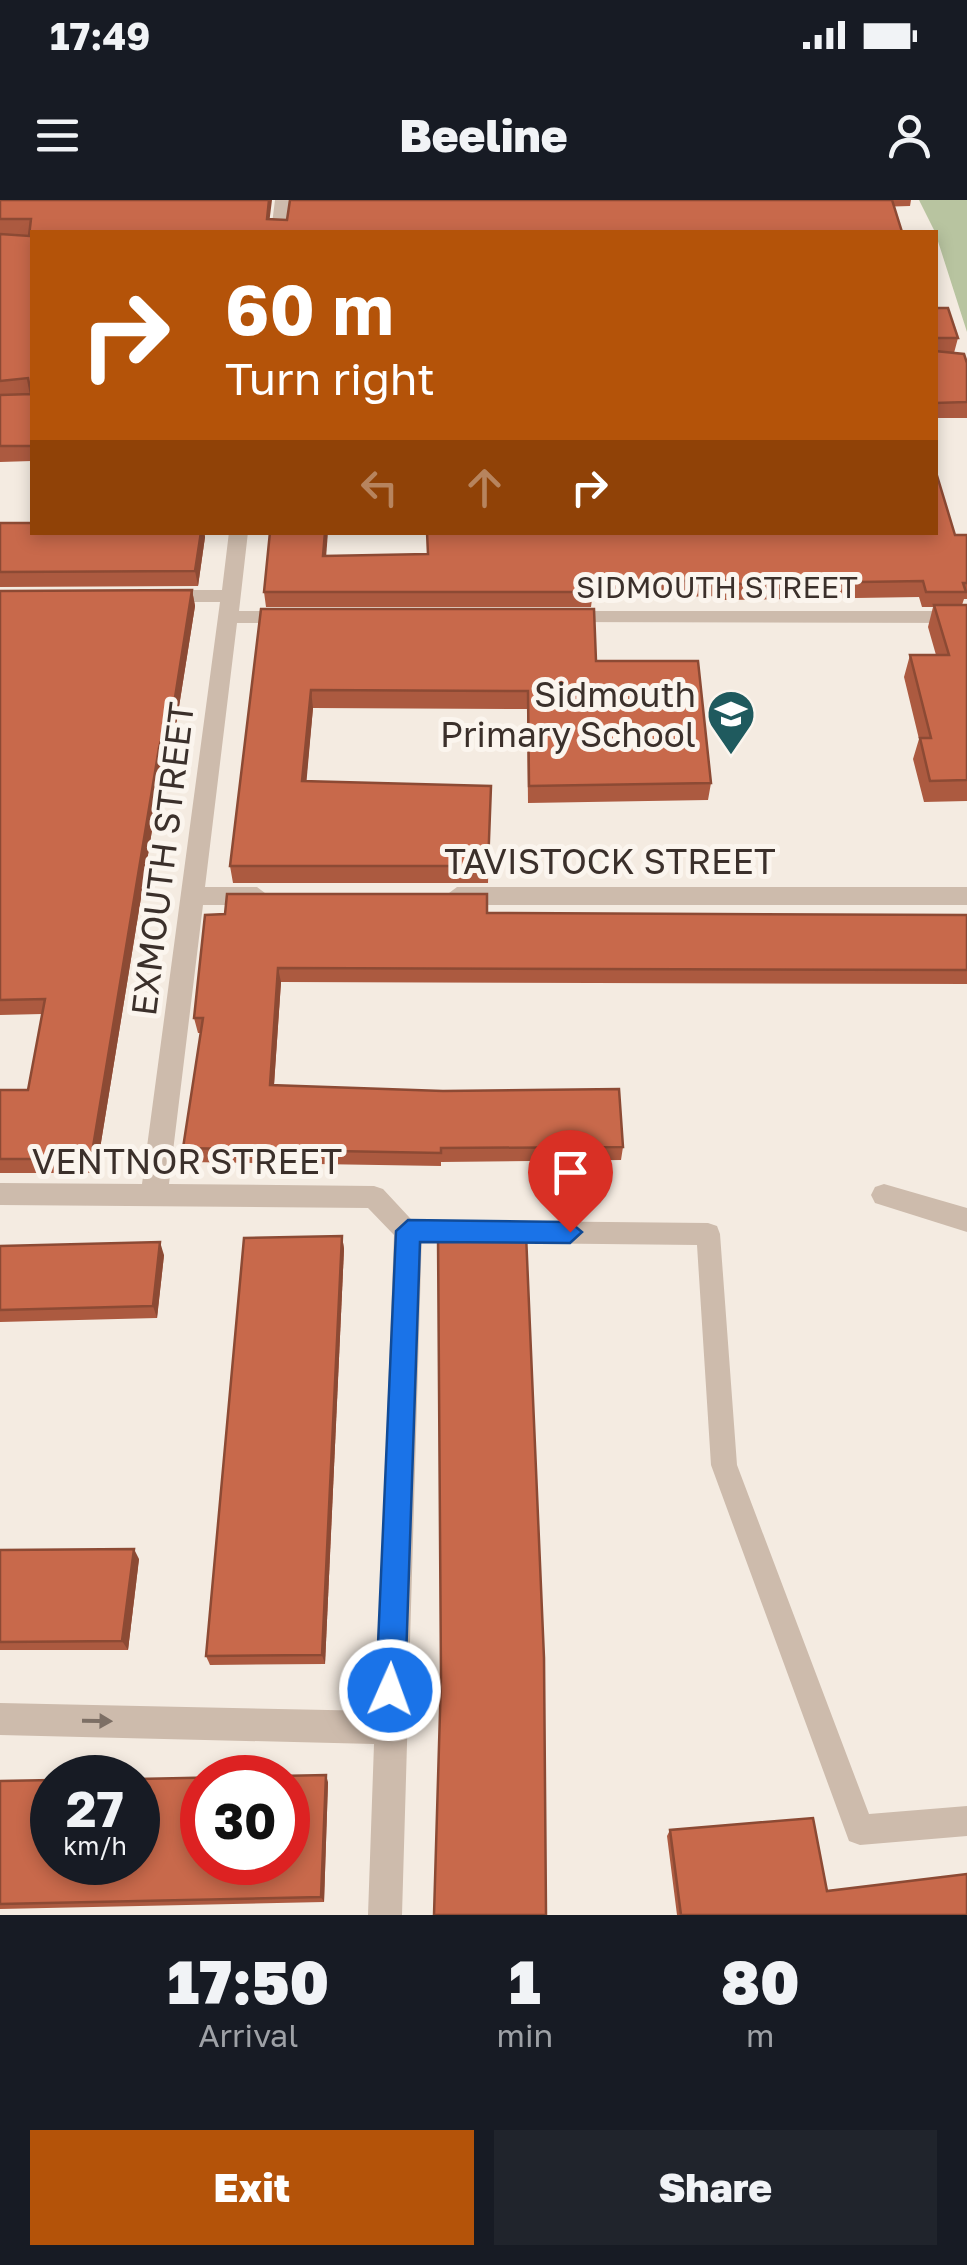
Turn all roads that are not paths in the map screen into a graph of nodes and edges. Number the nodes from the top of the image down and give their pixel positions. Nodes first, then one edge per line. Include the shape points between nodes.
1 (283, 200) edge
2 (279, 230) edge
3 (239, 535) edge
4 (135, 596) edge
5 (230, 607) junction
6 (308, 617) edge
7 (547, 617) edge
8 (967, 617) edge
9 (192, 896) junction
10 (272, 896) edge
11 (431, 896) edge
12 (967, 896) edge
13 (0, 1194) edge
14 (154, 1194) junction
15 (884, 1194) dead end
16 (967, 1220) edge
17 (408, 1231) junction
18 (0, 1719) edge
19 (389, 1728) junction
20 (967, 1821) edge
21 (385, 1915) edge

1 - 2 street
3 - 5 street, EXMOUTH STREET
4 - 5 street
5 - 6 street
5 - 9 street, EXMOUTH STREET
7 - 8 street, SIDMOUTH STREET
9 - 10 street
9 - 14 street, EXMOUTH STREET
11 - 12 street, TAVISTOCK STREET
13 - 14 street, VENTNOR STREET
14 - 17 street, VENTNOR STREET via 374,1197
15 - 16 street
17 - 19 street
17 - 20 lane via 708,1234 724,1465 860,1830
18 -> 19 street
19 - 21 street

